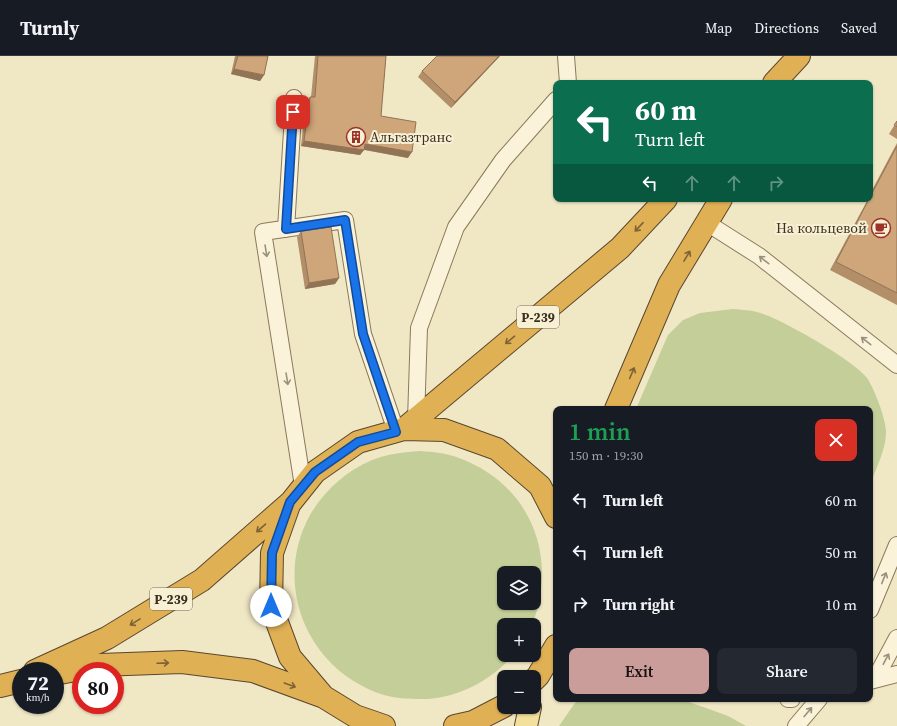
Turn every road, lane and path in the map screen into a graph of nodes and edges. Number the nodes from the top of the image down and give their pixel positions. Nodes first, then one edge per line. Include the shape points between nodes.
1 (566, 56) edge
2 (800, 56) edge
3 (808, 56) edge
4 (568, 80) edge
5 (777, 80) edge
6 (794, 80) edge
7 (294, 98) dead end
8 (553, 103) edge
9 (663, 202) edge
10 (719, 202) edge
11 (707, 222) junction
12 (286, 229) junction
13 (897, 365) edge
14 (617, 406) edge
15 (405, 427) junction
16 (297, 494) junction
17 (553, 511) edge
18 (897, 545) edge
19 (873, 603) edge
20 (897, 638) edge
21 (553, 651) edge
22 (55, 662) edge
23 (64, 672) edge
24 (541, 672) edge
25 (897, 674) edge
26 (873, 680) edge
27 (324, 697) junction
28 (816, 702) edge
29 (497, 710) edge
30 (529, 714) edge
31 (357, 721) edge
32 (384, 726) edge
33 (455, 726) edge
34 (526, 726) edge
35 (796, 726) edge

1 - 4 lane
2 - 5 highway
3 - 6 highway
7 - 12 lane
8 - 15 lane via 503,160 456,227 419,328
9 -> 15 highway, Р-239 via 620,248
10 - 11 highway
13 -> 11 lane via 759,256
14 -> 11 highway via 669,285
12 - 15 lane via 345,220 363,334
12 -> 16 lane via 264,232
15 - 16 highway, Р-239 via 358,442 315,472
15 - 17 highway, Р-239 via 444,430 497,449 540,486
16 -> 22 highway, Р-239 via 202,580 107,638
16 - 27 highway, Р-239 via 272,553 271,606 290,656
19 -> 18 lane
26 -> 20 lane
21 - 24 highway
23 -> 27 highway, Р-239 via 100,665 182,662 254,671
25 - 26 lane
27 - 31 highway, Р-239
35 -> 28 lane
29 - 33 highway via 473,722
30 - 34 main road
31 - 32 highway, Р-239

